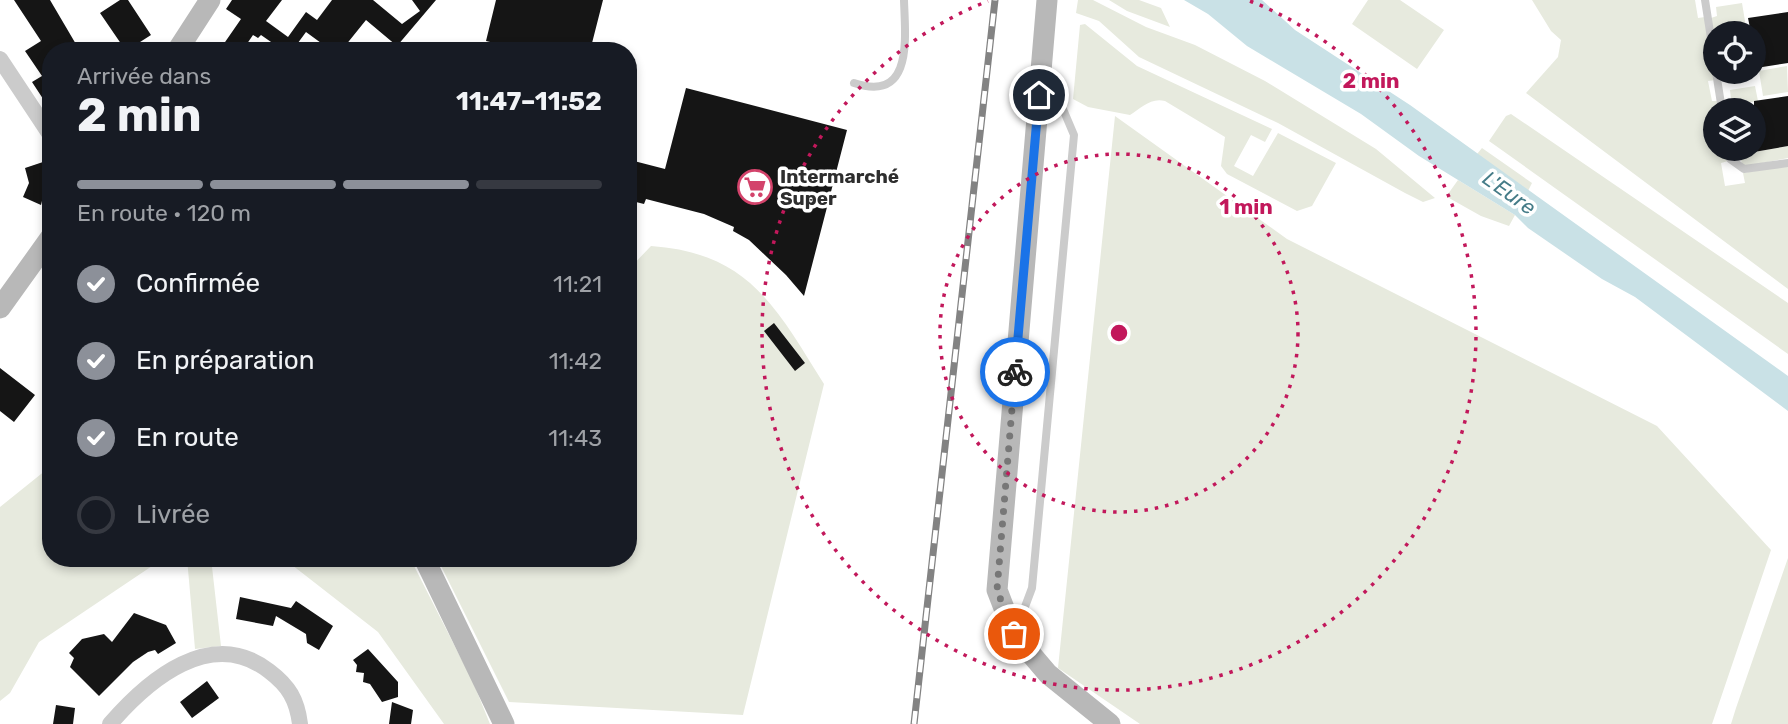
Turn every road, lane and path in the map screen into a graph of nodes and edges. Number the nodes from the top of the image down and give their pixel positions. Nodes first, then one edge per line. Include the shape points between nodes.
1 (210, 0) edge
2 (904, 0) edge
3 (1047, 0) edge
4 (1705, 0) edge
5 (1708, 21) edge
6 (183, 42) edge
7 (0, 59) edge
8 (854, 83) dead end
9 (1039, 95) junction
10 (42, 122) edge
11 (1733, 161) edge
12 (1788, 163) edge
13 (42, 250) edge
14 (0, 308) edge
15 (428, 567) edge
16 (1014, 634) junction
17 (110, 724) edge
18 (300, 724) edge
19 (504, 724) edge
20 (1110, 724) edge

1 - 6 street
2 - 8 lane via 906,57 900,71 880,86
3 - 9 street
4 - 5 lane
7 - 10 street
9 - 16 street via 997,590
9 - 16 lane via 1060,102 1074,135 1032,589
11 - 12 lane via 1744,169
13 - 14 street
15 - 19 street
16 - 20 street via 1048,674
17 - 18 street via 163,674 188,660 214,654 241,655 283,681 297,702

